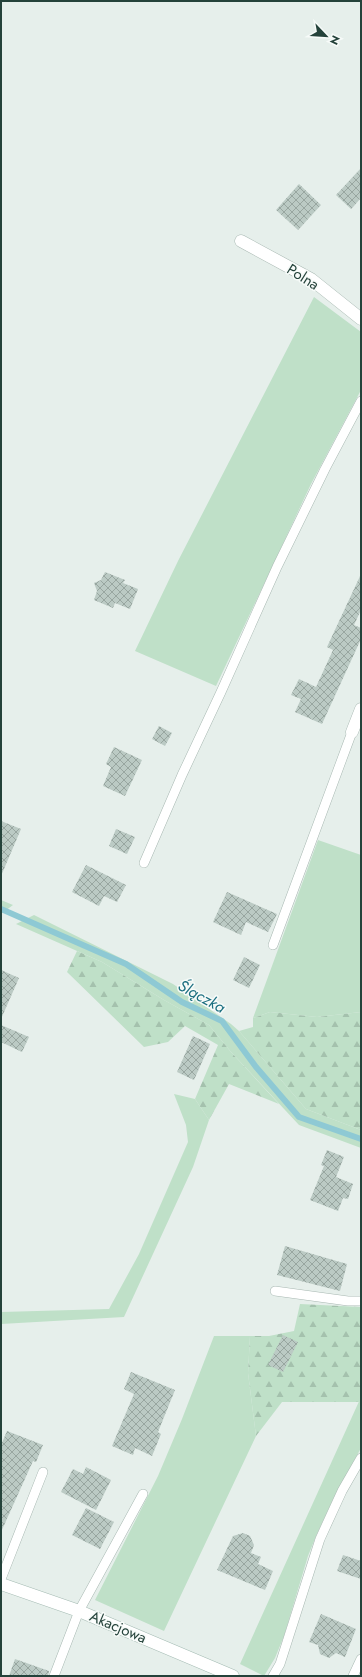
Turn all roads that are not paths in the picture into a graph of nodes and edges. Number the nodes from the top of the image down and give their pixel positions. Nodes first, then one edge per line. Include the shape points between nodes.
1 (241, 241) dead end
2 (361, 319) edge
3 (361, 401) edge
4 (361, 709) edge
5 (352, 732) joint
6 (144, 862) dead end
7 (273, 945) dead end
8 (275, 1291) dead end
9 (361, 1301) edge
10 (361, 1458) edge
11 (43, 1472) dead end
12 (143, 1494) dead end
13 (1, 1579) edge
14 (1, 1584) edge
15 (79, 1610) junction
16 (361, 1659) edge
17 (54, 1676) edge
18 (233, 1676) edge
19 (273, 1676) edge
20 (353, 1676) edge

1 - 2 street, Polna via 311,280
3 - 6 lane via 324,469 277,567
4 - 5 street
5 - 7 lane
8 - 9 lane
10 - 19 lane via 320,1539 280,1664
11 - 13 lane
12 - 15 lane
14 - 15 street, Akacjowa
15 - 17 lane
15 - 18 street, Akacjowa
16 - 20 lane

